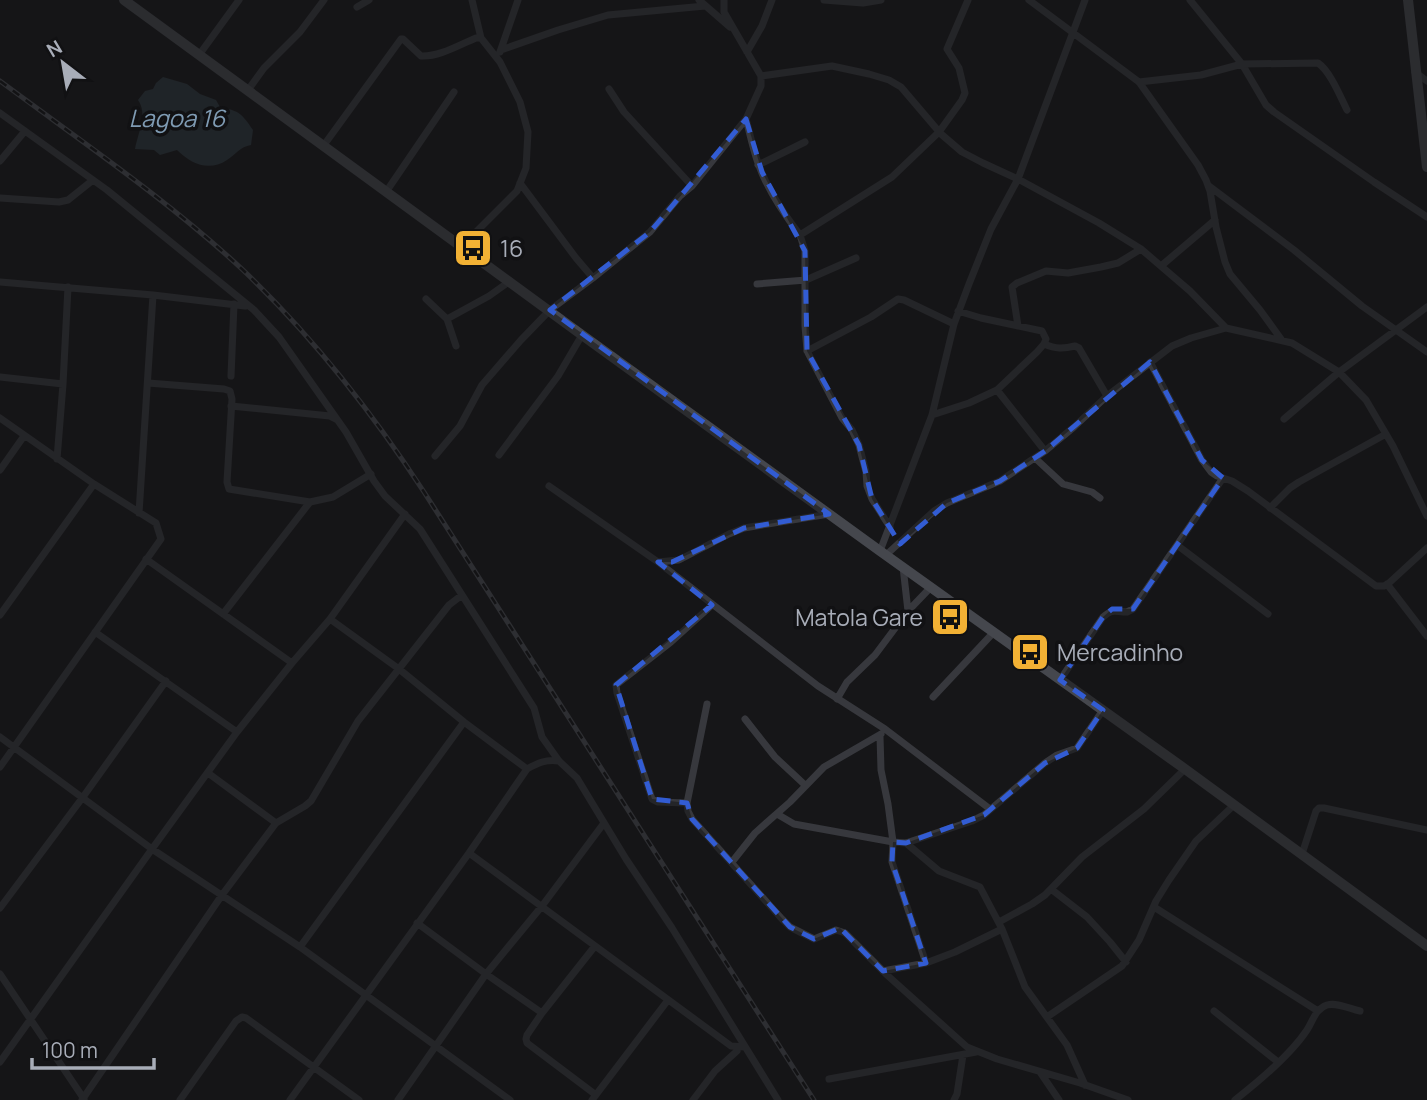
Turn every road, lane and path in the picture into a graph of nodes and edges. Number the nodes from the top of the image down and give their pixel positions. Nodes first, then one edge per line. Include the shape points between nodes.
1 (124, 0) edge
2 (239, 0) edge
3 (324, 0) edge
4 (369, 0) edge
5 (472, 0) edge
6 (518, 0) edge
7 (724, 0) edge
8 (772, 0) edge
9 (824, 0) edge
10 (881, 0) edge
11 (968, 0) edge
12 (1029, 0) edge
13 (1085, 0) edge
14 (1190, 0) edge
15 (1408, 0) edge
16 (702, 3) edge
17 (358, 6) dead end
18 (734, 31) junction
19 (1072, 33) junction
20 (481, 38) junction
21 (500, 50) junction
22 (747, 52) junction
23 (199, 55) junction
24 (499, 62) junction
25 (1242, 64) junction
26 (1415, 71) junction
27 (761, 76) junction
28 (1427, 81) edge
29 (1139, 82) junction
30 (609, 89) dead end
31 (248, 90) junction
32 (454, 92) dead end
33 (1347, 110) dead end
34 (0, 113) edge
35 (746, 119) junction
36 (25, 131) junction
37 (939, 132) junction
38 (805, 142) dead end
39 (324, 145) junction
40 (0, 161) edge
41 (758, 165) junction
42 (1427, 167) edge
43 (1018, 179) junction
44 (93, 180) junction
45 (520, 183) junction
46 (692, 186) junction
47 (1208, 186) junction
48 (386, 192) junction
49 (0, 198) edge
50 (1427, 217) edge
51 (1215, 220) junction
52 (800, 235) junction
53 (462, 246) junction
54 (1140, 249) junction
55 (856, 258) dead end
56 (1161, 266) junction
57 (593, 278) junction
58 (806, 280) junction
59 (510, 281) junction
60 (0, 282) edge
61 (757, 284) dead end
62 (68, 287) junction
63 (153, 295) junction
64 (425, 299) dead end
65 (234, 304) junction
66 (249, 307) junction
67 (1427, 307) edge
68 (550, 310) junction
69 (958, 311) junction
70 (447, 319) junction
71 (954, 324) junction
72 (1018, 326) junction
73 (1226, 328) junction
74 (1397, 331) junction
75 (582, 335) junction
76 (1282, 340) junction
77 (1044, 344) junction
78 (456, 346) dead end
79 (807, 351) junction
80 (1427, 352) edge
81 (1150, 362) junction
82 (1339, 372) junction
83 (231, 376) dead end
84 (0, 377) edge
85 (148, 383) junction
86 (63, 384) junction
87 (997, 390) junction
88 (1107, 396) junction
89 (231, 406) junction
90 (932, 415) junction
91 (0, 418) edge
92 (336, 419) junction
93 (1284, 419) dead end
94 (1386, 434) junction
95 (24, 436) junction
96 (1045, 451) junction
97 (499, 455) dead end
98 (435, 456) dead end
99 (1035, 458) junction
100 (57, 459) junction
101 (0, 470) edge
102 (371, 474) junction
103 (1223, 478) junction
104 (94, 484) junction
105 (549, 486) dead end
106 (1100, 498) dead end
107 (310, 502) junction
108 (1270, 508) junction
109 (139, 513) junction
110 (405, 514) junction
111 (829, 514) junction
112 (1427, 516) edge
113 (890, 527) junction
114 (1177, 545) junction
115 (1427, 548) edge
116 (883, 553) junction
117 (146, 559) junction
118 (658, 562) junction
119 (903, 567) junction
120 (1387, 584) junction
121 (931, 587) junction
122 (462, 595) junction
123 (712, 605) junction
124 (908, 611) junction
125 (223, 614) junction
126 (1268, 614) dead end
127 (0, 615) edge
128 (330, 619) junction
129 (95, 632) junction
130 (994, 632) junction
131 (1427, 636) edge
132 (292, 663) junction
133 (399, 669) junction
134 (1060, 680) junction
135 (166, 681) junction
136 (933, 696) dead end
137 (837, 698) junction
138 (707, 704) dead end
139 (1103, 710) junction
140 (745, 719) dead end
141 (464, 722) junction
142 (237, 732) junction
143 (883, 733) junction
144 (0, 737) edge
145 (14, 748) junction
146 (559, 761) junction
147 (0, 767) edge
148 (527, 769) junction
149 (1185, 769) junction
150 (208, 773) junction
151 (805, 785) junction
152 (83, 797) junction
153 (687, 803) junction
154 (1234, 805) junction
155 (990, 809) junction
156 (777, 814) junction
157 (276, 823) junction
158 (604, 823) junction
159 (1427, 830) edge
160 (893, 842) junction
161 (906, 843) junction
162 (152, 849) junction
163 (469, 853) junction
164 (1303, 854) junction
165 (732, 862) junction
166 (1051, 890) junction
167 (222, 895) junction
168 (542, 906) junction
169 (1154, 907) junction
170 (0, 908) edge
171 (417, 923) junction
172 (1001, 925) junction
173 (596, 946) junction
174 (1427, 946) edge
175 (300, 947) junction
176 (1126, 962) junction
177 (926, 963) junction
178 (883, 971) junction
179 (0, 974) edge
180 (486, 974) junction
181 (365, 995) junction
182 (668, 1000) junction
183 (1214, 1011) dead end
184 (1318, 1011) junction
185 (1360, 1011) dead end
186 (542, 1013) junction
187 (1047, 1017) junction
188 (30, 1020) junction
189 (435, 1046) junction
190 (745, 1047) junction
191 (734, 1048) junction
192 (978, 1052) junction
193 (963, 1055) junction
194 (0, 1062) edge
195 (1278, 1062) junction
196 (314, 1068) junction
197 (757, 1069) junction
198 (1040, 1072) junction
199 (829, 1079) dead end
200 (1085, 1085) junction
201 (594, 1097) edge
202 (83, 1099) edge
203 (180, 1100) edge
204 (290, 1100) edge
205 (359, 1100) edge
206 (398, 1100) edge
207 (510, 1100) edge
208 (693, 1100) edge
209 (778, 1100) edge
210 (954, 1100) edge
211 (1059, 1100) edge
212 (1128, 1100) edge
213 (1235, 1100) edge

1 - 23 street
2 - 23 street
3 - 31 street
4 - 17 street
5 - 20 street
6 - 21 street
7 - 18 street via 724,12
8 - 22 street
9 - 10 street
11 - 37 street via 947,49 959,68 965,93
12 - 19 street
13 - 19 street
14 - 25 street
15 - 26 street
16 - 18 street
16 - 21 street via 608,15
18 - 22 street
19 - 29 street
19 - 43 street
20 - 24 street
20 - 39 street via 424,57 401,39
21 - 24 street
22 - 27 street
23 - 31 street
24 - 45 street via 520,102 528,132 526,168
25 - 29 street via 1201,75
25 - 33 street via 1318,63
25 - 50 street via 1273,112
26 - 28 street
26 - 42 street
27 - 35 street
27 - 37 street via 832,66 889,80 901,87
29 - 47 street via 1198,164
30 - 46 street via 624,112
31 - 39 street
32 - 48 street
34 - 36 street
35 - 41 street
35 - 46 street
36 - 40 street
36 - 44 street
37 - 43 street via 962,152
37 - 52 street via 892,177
38 - 41 street
39 - 48 street
41 - 52 street
43 - 54 street
43 - 69 street via 991,229
44 - 49 street via 59,202
44 - 66 street
45 - 53 street
45 - 57 street
46 - 57 street via 650,232
47 - 51 street
47 - 74 street
48 - 53 street
51 - 56 street
51 - 76 street via 1230,274
52 - 58 street
53 - 59 street
54 - 56 street
54 - 72 street via 1101,268 1046,271 1017,283 1012,287
55 - 58 street
56 - 73 street
57 - 68 street
58 - 61 street
58 - 79 street
59 - 68 street
59 - 70 street
60 - 62 street
62 - 63 street
62 - 86 street
63 - 65 street
63 - 85 street
64 - 70 street
65 - 66 street
65 - 83 street
66 - 92 street via 279,337
67 - 74 street
68 - 75 street
68 - 98 street via 482,385 460,426
69 - 71 street
69 - 72 street
70 - 78 street
71 - 79 street via 898,299
71 - 90 street
72 - 77 street via 1042,331
73 - 76 street
73 - 81 street via 1172,346
74 - 80 street
74 - 82 street
75 - 97 street via 558,376
75 - 111 street
76 - 82 street
77 - 87 street
77 - 88 street via 1079,348
79 - 113 street via 852,430 872,499
81 - 88 street
81 - 103 street via 1202,460
82 - 93 street
82 - 94 street via 1366,400
84 - 86 street
85 - 89 street via 224,389 230,391
85 - 109 street
86 - 100 street
87 - 90 street
87 - 96 street
88 - 96 street
89 - 92 street
89 - 107 street via 229,489
90 - 113 street
91 - 95 street
92 - 102 street
94 - 108 street via 1299,482
94 - 112 street
95 - 100 street
95 - 101 street
96 - 99 street
99 - 106 street via 1063,484
99 - 116 street via 1000,481 947,502
100 - 104 street
102 - 107 street via 333,497
102 - 110 street via 385,496
103 - 108 street
103 - 114 street
104 - 109 street
104 - 127 street
105 - 118 street
107 - 125 street
108 - 120 street via 1376,586
109 - 117 street via 156,523 161,539
110 - 122 street via 420,529
110 - 128 street
111 - 116 street
111 - 118 street via 744,528 680,560
113 - 116 street
114 - 126 street
114 - 134 street via 1133,609 1115,610 1103,617
115 - 120 street
116 - 119 street
117 - 125 street
117 - 129 street
118 - 123 street
119 - 121 street
119 - 124 street
120 - 131 street
121 - 124 street
121 - 130 street
122 - 133 street
122 - 146 street via 534,708 542,737
123 - 137 street
123 - 153 street via 616,685 652,799
124 - 137 street
125 - 132 street
128 - 132 street
128 - 133 street
129 - 135 street
129 - 145 street
130 - 134 street
130 - 136 street
132 - 142 street
133 - 141 street
133 - 157 street via 358,721 311,800
134 - 139 street
135 - 142 street
135 - 152 street
137 - 143 street
138 - 153 street
139 - 149 street
139 - 155 street via 1077,748 1045,762
140 - 151 street
141 - 148 street
141 - 175 street
142 - 150 street
143 - 151 street via 824,767
143 - 155 street
143 - 160 street via 881,770
144 - 145 street
145 - 147 street
145 - 152 street
146 - 148 street
146 - 158 street via 577,778
148 - 163 street
149 - 154 street
149 - 166 street via 1144,809 1082,857
150 - 157 street
150 - 162 street
151 - 156 street
152 - 162 street
152 - 170 street
153 - 165 street via 692,818
154 - 164 street
154 - 169 street via 1196,841
155 - 161 street via 972,821
156 - 160 street via 794,824
156 - 165 street
157 - 167 street
158 - 168 street
158 - 190 street
159 - 164 street via 1324,807 1316,811
160 - 161 street
160 - 177 street via 892,862
161 - 172 street via 939,871 980,887
162 - 167 street
162 - 188 street
163 - 168 street
163 - 171 street
164 - 174 street
165 - 178 street via 790,927 814,939 845,933
166 - 172 street
166 - 176 street via 1087,918
167 - 175 street
167 - 202 street
168 - 173 street
168 - 180 street
169 - 176 street
169 - 184 street
171 - 180 street
171 - 181 street
172 - 177 street
172 - 187 street via 1025,987
173 - 182 street
173 - 186 street
175 - 181 street
176 - 187 street
177 - 178 street
178 - 192 street
179 - 188 street
180 - 186 street
180 - 189 street
181 - 189 street
181 - 196 street
182 - 191 street
182 - 201 street
183 - 195 street
184 - 185 street via 1332,1004
184 - 195 street
186 - 201 street via 526,1042
187 - 200 street via 1067,1045
188 - 194 street
188 - 202 street
189 - 206 street
189 - 207 street
190 - 191 street
190 - 197 street
191 - 197 street
191 - 208 street
192 - 193 street
192 - 198 street
193 - 199 street
193 - 210 street
195 - 213 street
196 - 203 street via 242,1017
196 - 204 street
196 - 205 street
197 - 209 street
198 - 200 street
198 - 211 street
200 - 212 street

